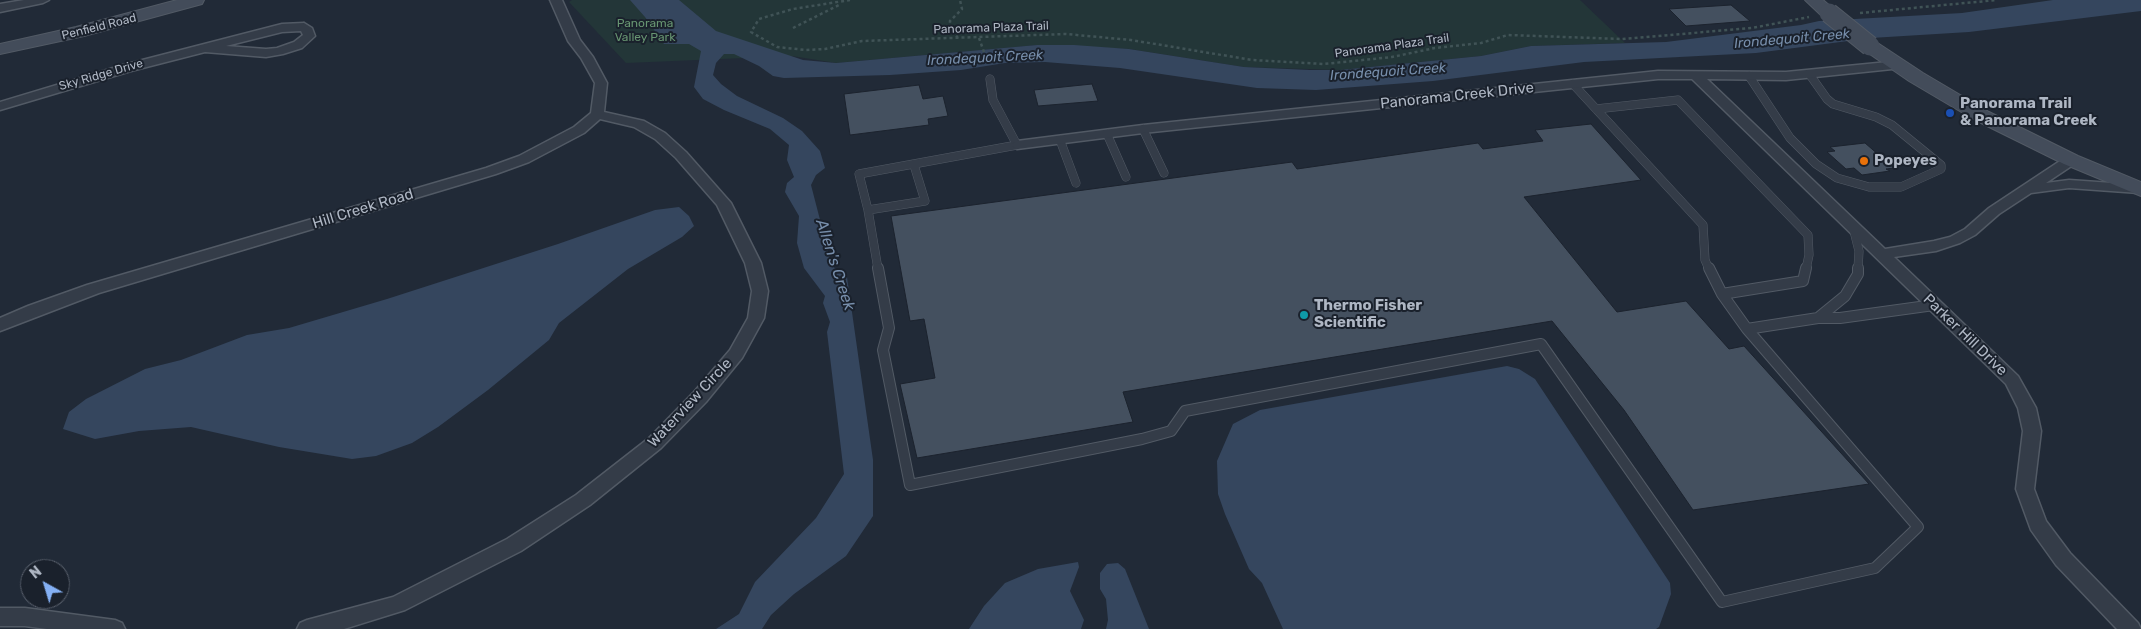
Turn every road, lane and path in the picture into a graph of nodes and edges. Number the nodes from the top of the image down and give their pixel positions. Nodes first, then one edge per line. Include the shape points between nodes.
1 (42, 0) edge
2 (196, 0) edge
3 (556, 0) edge
4 (960, 0) edge
5 (1813, 0) edge
6 (1997, 0) edge
7 (848, 1) edge
8 (0, 8) edge
9 (1852, 13) dead end
10 (1823, 15) junction
11 (793, 28) dead end
12 (979, 38) junction
13 (958, 39) junction
14 (204, 48) junction
15 (0, 49) edge
16 (1898, 66) junction
17 (989, 67) dead end
18 (1695, 75) junction
19 (1810, 75) junction
20 (1748, 76) junction
21 (990, 79) dead end
22 (1573, 84) junction
23 (0, 106) edge
24 (1596, 109) junction
25 (597, 114) junction
26 (1143, 129) junction
27 (1107, 134) junction
28 (1060, 140) junction
29 (1017, 145) junction
30 (2070, 160) junction
31 (914, 165) junction
32 (1164, 173) dead end
33 (1126, 177) dead end
34 (1076, 183) dead end
35 (2028, 190) junction
36 (2140, 190) edge
37 (868, 210) junction
38 (1853, 227) junction
39 (1882, 254) junction
40 (1722, 294) junction
41 (1934, 305) junction
42 (1818, 318) junction
43 (0, 325) edge
44 (1747, 329) junction
45 (0, 617) edge
46 (115, 629) edge
47 (307, 629) edge
48 (2131, 629) edge

1 - 8 street
2 - 15 main road, Penfield Road
3 - 25 street via 574,41 587,56 601,83
4 - 13 path via 962,9 950,21 950,28
5 - 10 main road
6 - 9 path
7 - 11 path
7 - 13 path, Panorama Plaza Trail via 776,14 759,20 751,32 777,47 806,50 862,41
10 - 12 path, Panorama Plaza Trail via 1752,28 1622,39 1508,35 1481,43 1324,64 1252,60 1131,40 1066,34
10 - 16 main road, bridge
12 - 13 path, Panorama Plaza Trail
12 - 17 path
14 - 14 street, Sky Ridge Drive via 282,28 304,27 308,31 308,36 298,45 273,52
14 - 23 street, Sky Ridge Drive
16 - 19 street, Panorama Creek Drive
16 - 30 main road via 1965,106
18 - 20 street, Panorama Creek Drive
18 - 22 street, Panorama Creek Drive via 1658,75
18 - 38 street, Parker Hill Drive
19 - 20 street, Panorama Creek Drive
19 - 20 lane via 1833,104 1892,125 1942,165 1941,169 1901,187 1869,187 1837,178 1816,164 1790,138
21 - 29 lane via 993,100
22 - 24 lane
22 - 26 street, Panorama Creek Drive
24 - 40 lane via 1703,225 1705,260
24 - 40 lane via 1678,100 1808,235 1809,255 1803,281
25 - 43 street, Hill Creek Road via 579,130 524,159 491,171 93,289
25 - 47 street, Waterview Circle via 639,124 660,136 724,203 753,263 760,291 756,318 736,354 655,443 583,500 514,545 398,604
26 - 27 street, Panorama Creek Drive
26 - 32 lane
27 - 28 street, Panorama Creek Drive
27 - 33 lane
28 - 29 street, Panorama Creek Drive
28 - 34 lane
29 - 31 lane
30 - 35 street
30 - 36 main road
31 - 37 lane via 859,174
31 - 37 lane via 925,202
35 - 36 street via 2069,184
35 - 39 street via 1956,240
37 - 44 lane via 890,328 883,350 910,485 1142,439 1171,431 1186,411 1541,344 1722,602 1876,568 1918,527
38 - 39 street, Parker Hill Drive
38 - 42 lane via 1859,251 1858,274 1845,296
39 - 41 street, Parker Hill Drive
40 - 44 lane
41 - 42 lane
41 - 48 street, Parker Hill Drive via 2012,380 2028,408 2032,431 2025,488 2038,524 2063,559
42 - 44 lane
45 - 46 street via 25,617

